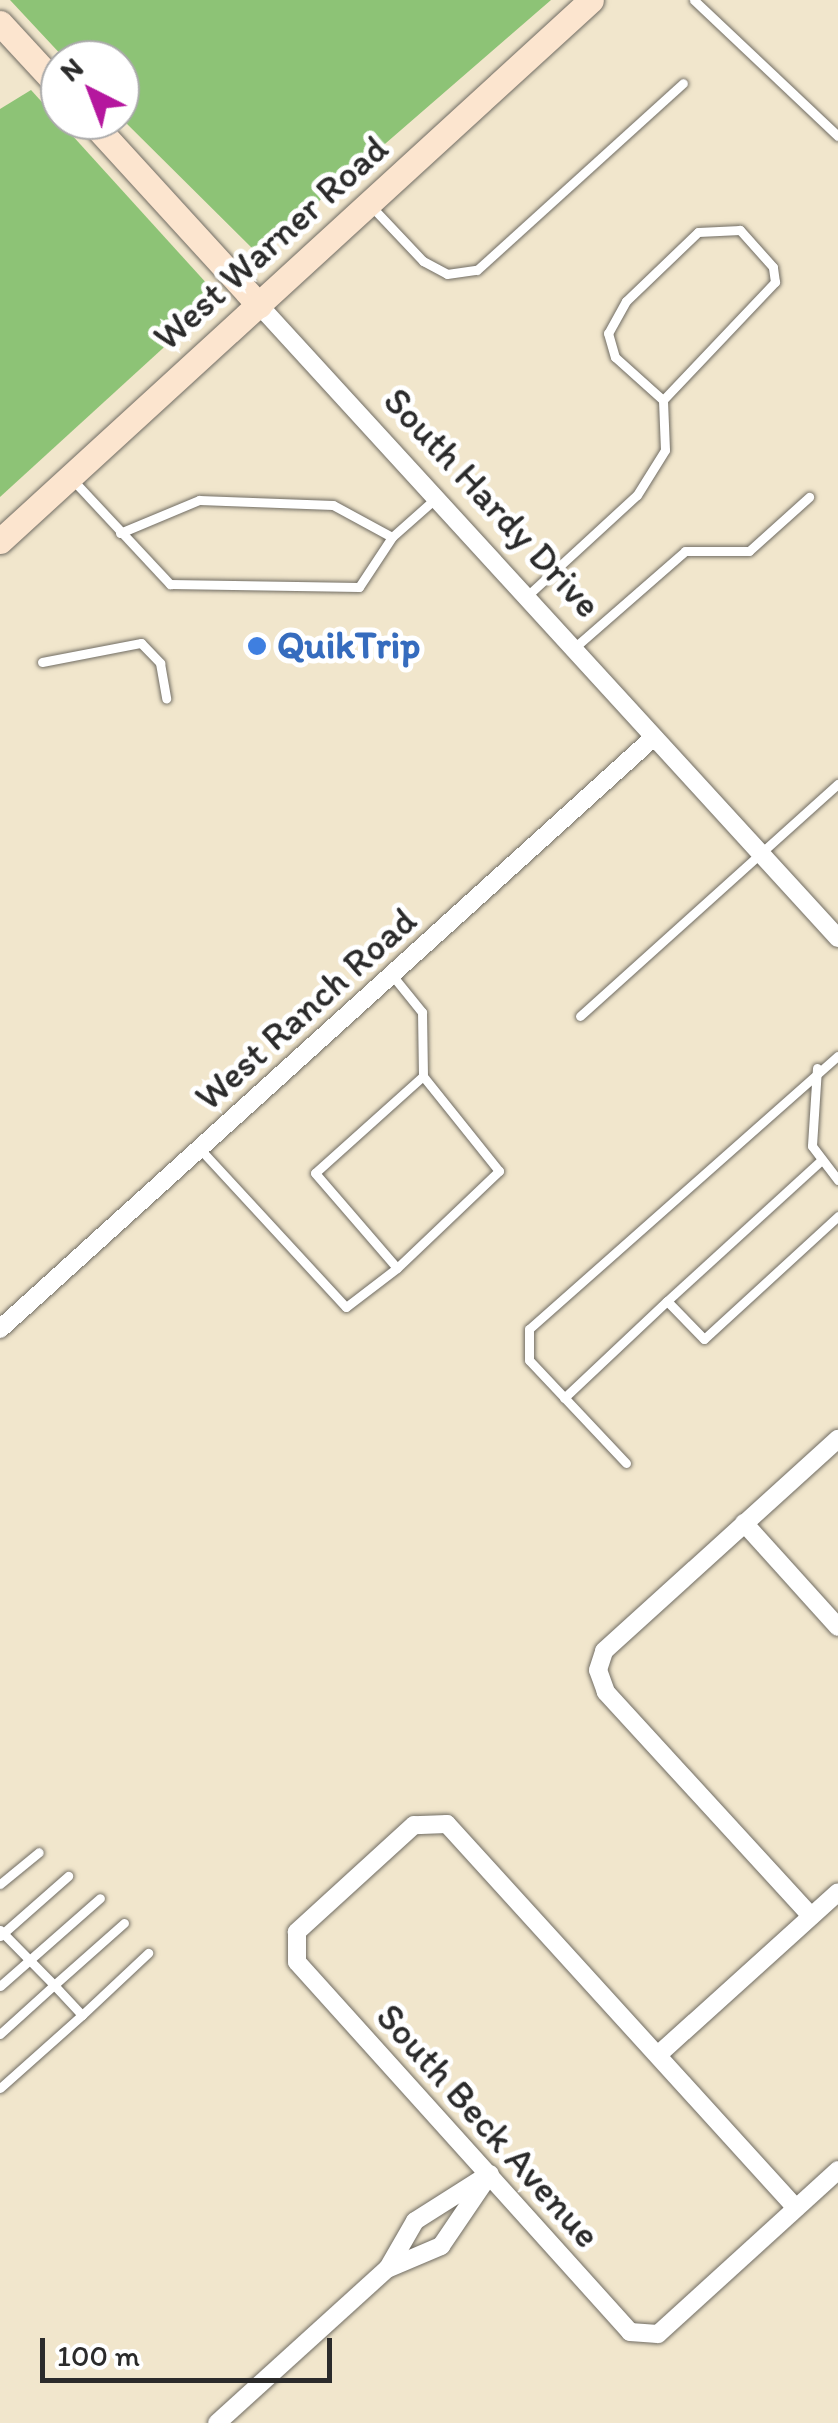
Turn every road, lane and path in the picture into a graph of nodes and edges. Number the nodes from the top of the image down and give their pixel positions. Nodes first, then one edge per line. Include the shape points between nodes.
1 (592, 0) edge
2 (694, 0) edge
3 (0, 22) edge
4 (40, 66) edge
5 (683, 83) dead end
6 (838, 136) edge
7 (108, 140) edge
8 (369, 204) junction
9 (259, 305) junction
10 (664, 400) junction
11 (70, 477) junction
12 (809, 497) dead end
13 (436, 498) junction
14 (120, 533) junction
15 (392, 537) junction
16 (0, 541) edge
17 (527, 596) junction
18 (574, 648) junction
19 (42, 662) dead end
20 (166, 698) dead end
21 (654, 737) junction
22 (838, 784) edge
23 (760, 851) junction
24 (838, 938) edge
25 (392, 975) junction
26 (580, 1016) dead end
27 (838, 1056) edge
28 (818, 1068) junction
29 (423, 1076) junction
30 (200, 1148) junction
31 (820, 1162) junction
32 (838, 1180) edge
33 (838, 1216) edge
34 (397, 1268) junction
35 (667, 1301) junction
36 (0, 1329) edge
37 (564, 1398) junction
38 (838, 1440) edge
39 (626, 1462) dead end
40 (744, 1523) junction
41 (838, 1627) edge
42 (38, 1852) dead end
43 (68, 1876) dead end
44 (0, 1884) edge
45 (838, 1892) edge
46 (100, 1898) dead end
47 (811, 1916) junction
48 (124, 1923) dead end
49 (1, 1933) edge
50 (148, 1953) dead end
51 (30, 1960) junction
52 (54, 1985) junction
53 (0, 1986) edge
54 (82, 2015) junction
55 (0, 2034) edge
56 (659, 2054) junction
57 (0, 2088) edge
58 (838, 2170) edge
59 (490, 2174) junction
60 (796, 2208) junction
61 (387, 2268) junction
62 (218, 2423) edge

1 - 8 main road, West Warner Road
2 - 6 lane
3 - 4 main road
5 - 8 lane via 477,270 447,274 423,262
7 - 9 main road, South Hardy Drive
8 - 9 main road, West Warner Road
9 - 11 main road, West Warner Road
9 - 13 street, South Hardy Drive
10 - 10 lane via 775,282 773,267 740,230 698,232 626,301 608,333 615,357
10 - 17 lane via 665,450 637,495
11 - 14 lane
11 - 16 main road, West Warner Road
12 - 18 lane via 749,551 685,550
13 - 15 lane
13 - 17 street, South Hardy Drive
14 - 15 lane via 199,500 332,505
14 - 15 lane via 162,583 342,592 372,574
17 - 18 street, South Hardy Drive
18 - 21 street, South Hardy Drive
19 - 20 lane via 141,643 160,663
21 - 23 street, South Hardy Drive
21 - 25 street, West Ranch Road
22 - 23 lane
23 - 24 street, South Hardy Drive
23 - 26 lane
25 - 29 lane via 422,1012
25 - 30 street, West Ranch Road
27 - 28 lane
28 - 31 lane via 812,1146
28 - 37 lane via 529,1328 529,1360
29 - 34 lane via 499,1171
29 - 34 lane via 315,1172
30 - 34 lane via 346,1307
30 - 36 street, West Ranch Road
31 - 32 lane
31 - 35 lane
33 - 35 lane via 704,1339
35 - 37 lane
37 - 39 lane
38 - 40 street
40 - 41 street
40 - 47 street via 604,1651 598,1670 606,1692
42 - 44 lane
43 - 49 lane
45 - 47 street
46 - 51 lane
47 - 56 street
48 - 52 lane
49 - 51 lane
50 - 54 lane
51 - 52 lane
51 - 53 lane
52 - 54 lane
52 - 55 lane
54 - 57 lane
56 - 59 street, South Beck Avenue via 465,1840 433,1820 414,1825 322,1906 293,1948
56 - 60 street
58 - 60 street
59 - 60 street, South Beck Avenue via 630,2332 646,2338
59 - 61 street via 414,2221
59 - 61 street via 440,2246
61 - 62 street

